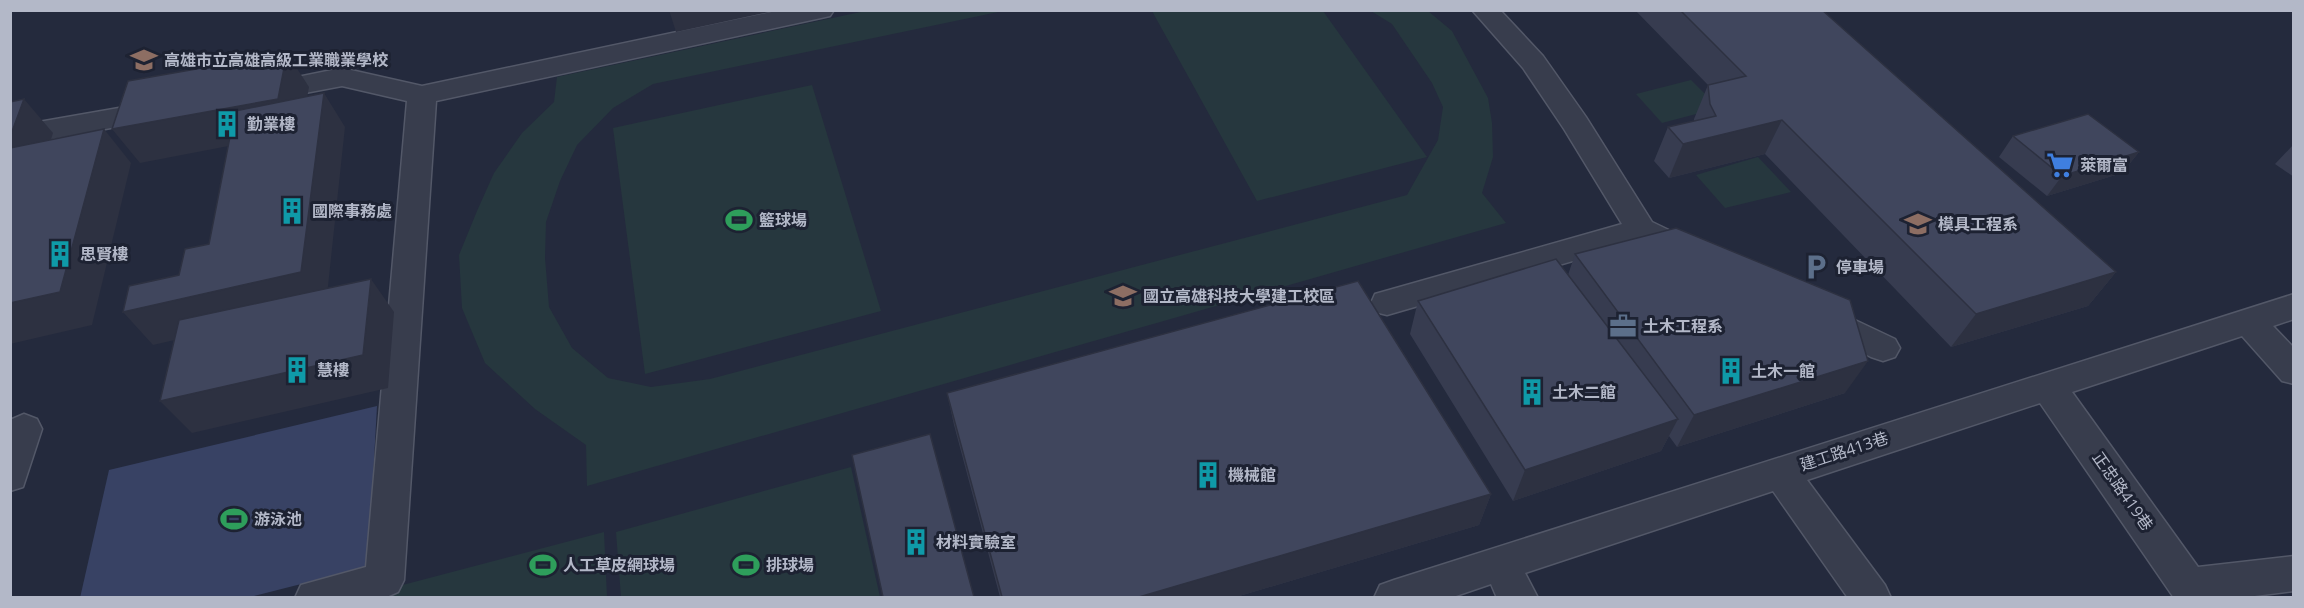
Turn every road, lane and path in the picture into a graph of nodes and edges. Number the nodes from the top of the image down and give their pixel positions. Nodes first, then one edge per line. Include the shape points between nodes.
1 (821, 10) edge
2 (1485, 10) edge
3 (422, 95) junction
4 (239, 96) edge
5 (182, 106) edge
6 (10, 137) edge
7 (1641, 230) junction
8 (1715, 266) edge
9 (1387, 303) dead end
10 (2294, 306) edge
11 (1799, 307) edge
12 (2248, 321) junction
13 (1883, 348) dead end
14 (2294, 371) edge
15 (2048, 385) junction
16 (24, 429) dead end
17 (1780, 472) junction
18 (10, 476) edge
19 (1500, 563) junction
20 (2294, 573) edge
21 (2193, 592) edge
22 (315, 597) edge
23 (1395, 597) edge
24 (1518, 597) edge
25 (1871, 597) edge

1 - 3 street
2 - 7 street via 1533,62
3 - 4 street via 342,77
3 - 22 street via 384,580
5 - 6 street
7 - 8 street
7 - 9 street
10 - 12 street, 建工路413巷
11 - 13 street
12 - 14 street
12 - 15 street, 建工路413巷
15 - 17 street, 建工路413巷
15 - 21 street, 正忠路419巷
16 - 18 street
17 - 19 street, 建工路413巷
17 - 25 street
19 - 23 street, 建工路413巷
19 - 24 street
20 - 21 street

